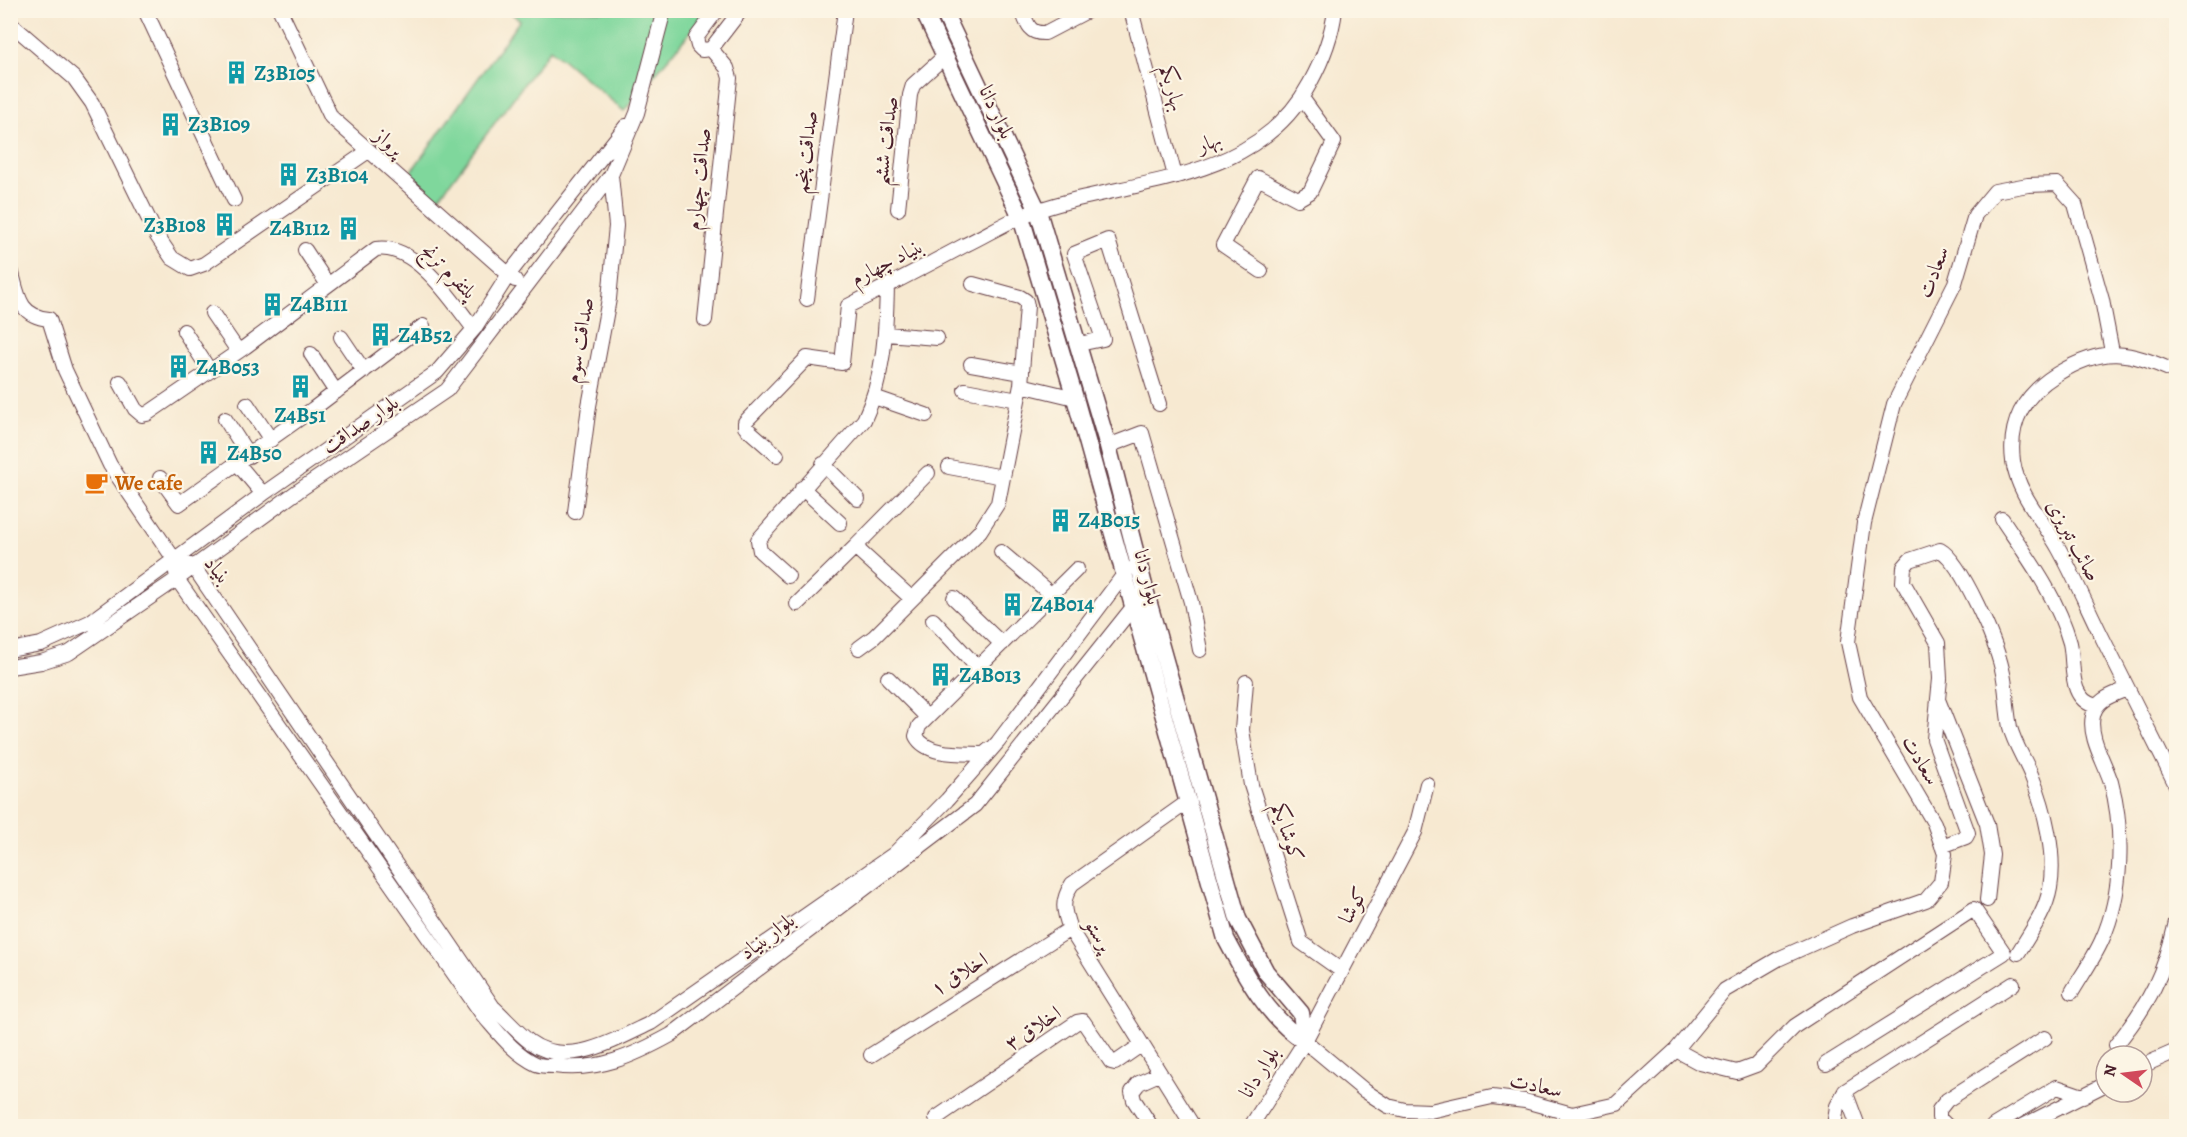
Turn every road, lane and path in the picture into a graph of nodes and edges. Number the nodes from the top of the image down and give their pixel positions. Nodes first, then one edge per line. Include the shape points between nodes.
1 (145, 10) edge
2 (280, 10) edge
3 (664, 10) edge
4 (717, 10) edge
5 (741, 10) edge
6 (845, 10) edge
7 (922, 10) edge
8 (943, 10) edge
9 (1022, 10) edge
10 (1089, 10) edge
11 (1131, 10) edge
12 (1335, 10) edge
13 (10, 23) edge
14 (711, 49) junction
15 (945, 56) junction
16 (1302, 98) junction
17 (637, 113) junction
18 (367, 152) junction
19 (611, 175) junction
20 (1175, 176) junction
21 (234, 200) dead end
22 (898, 210) dead end
23 (1038, 211) junction
24 (1021, 217) junction
25 (304, 250) dead end
26 (10, 266) edge
27 (1261, 271) dead end
28 (509, 274) junction
29 (972, 284) dead end
30 (328, 285) junction
31 (887, 286) junction
32 (524, 287) junction
33 (807, 299) dead end
34 (212, 313) dead end
35 (705, 320) dead end
36 (423, 326) dead end
37 (474, 328) junction
38 (184, 331) dead end
39 (886, 333) junction
40 (341, 337) dead end
41 (937, 338) dead end
42 (1080, 344) junction
43 (238, 351) junction
44 (2112, 352) junction
45 (310, 354) dead end
46 (971, 364) dead end
47 (364, 370) junction
48 (210, 371) junction
49 (2176, 372) edge
50 (1021, 379) junction
51 (120, 382) dead end
52 (965, 390) dead end
53 (336, 392) junction
54 (874, 398) junction
55 (1075, 398) junction
56 (1018, 400) junction
57 (247, 404) dead end
58 (1159, 404) dead end
59 (926, 415) dead end
60 (225, 419) dead end
61 (271, 440) junction
62 (1108, 446) junction
63 (777, 455) dead end
64 (243, 459) junction
65 (823, 464) junction
66 (949, 467) dead end
67 (928, 473) dead end
68 (1003, 477) junction
69 (160, 478) dead end
70 (802, 488) junction
71 (263, 494) junction
72 (858, 499) dead end
73 (575, 512) dead end
74 (2002, 519) dead end
75 (840, 523) dead end
76 (855, 547) junction
77 (1001, 552) dead end
78 (174, 559) junction
79 (192, 566) junction
80 (1131, 568) junction
81 (1077, 569) dead end
82 (788, 576) dead end
83 (177, 579) junction
84 (1053, 596) junction
85 (911, 598) junction
86 (954, 598) dead end
87 (1140, 602) junction
88 (797, 604) dead end
89 (933, 620) dead end
90 (1002, 644) junction
91 (859, 648) dead end
92 (10, 650) edge
93 (1200, 650) dead end
94 (10, 667) edge
95 (978, 668) junction
96 (888, 678) dead end
97 (1246, 682) dead end
98 (2127, 689) junction
99 (1937, 700) junction
100 (2096, 706) junction
101 (927, 717) junction
102 (998, 742) junction
103 (1427, 784) dead end
104 (2176, 785) edge
105 (1189, 801) junction
106 (1942, 846) junction
107 (399, 868) joint
108 (1987, 900) dead end
109 (2176, 922) edge
110 (1070, 929) junction
111 (2018, 953) dead end
112 (1342, 971) junction
113 (2013, 984) dead end
114 (2072, 992) dead end
115 (2045, 1038) dead end
116 (1305, 1041) junction
117 (2117, 1044) edge
118 (1141, 1045) junction
119 (1676, 1050) junction
120 (2176, 1051) edge
121 (870, 1055) dead end
122 (2154, 1061) edge
123 (1826, 1064) dead end
124 (1159, 1074) junction
125 (2094, 1090) edge
126 (1845, 1091) junction
127 (2083, 1096) junction
128 (1572, 1114) junction
129 (936, 1118) dead end
130 (1150, 1126) edge
131 (1193, 1126) edge
132 (1251, 1126) edge
133 (1563, 1126) edge
134 (1834, 1126) edge
135 (1858, 1126) edge
136 (1947, 1126) edge
137 (1993, 1126) edge
138 (2024, 1126) edge

1 - 21 street
2 - 18 street, پرواز via 331,117
3 - 17 street, بلوار صداقت
4 - 14 street via 696,38 702,50
5 - 14 street
6 - 33 street, صداقت پنجم
7 - 15 street, بلوار دانا
8 - 23 street, بلوار دانا
9 - 10 street via 1030,30 1045,33
11 - 20 street, بهار یکم
12 - 16 street, بهار via 1321,62
13 - 18 street via 74,78 92,103 157,236 172,258 190,269 204,264
14 - 35 street, صداقت چهارم via 730,78
15 - 22 street, صداقت ششم via 913,85
15 - 24 street, بلوار دانا
16 - 20 street, بهار via 1277,128 1251,148 1222,162
16 - 27 street via 1334,142 1310,192 1298,199 1258,178 1223,245
17 - 19 street, بلوار صداقت
17 - 28 street, بلوار صداقت
18 - 28 street, پرواز
19 - 32 street, بلوار صداقت
19 - 73 street, صداقت سوم via 616,226 609,299
20 - 23 street, بهار
23 - 24 street, بهار
23 - 42 street, بلوار دانا
24 - 31 street, بنیاد چهارم
24 - 55 street, بلوار دانا
25 - 30 street
26 - 78 street, بنیاد via 22,307 34,318 49,319 65,370 110,465
28 - 32 street, پرواز
28 - 37 street, بلوار صداقت
29 - 50 street via 1026,301
30 - 37 street, پلتفرم ترنج via 376,249 393,250 426,271
30 - 43 street, پلتفرم ترنج
31 - 39 street
31 - 63 street, بنیاد چهارم via 848,306 842,363 807,358 748,417 745,427
32 - 79 street, بلوار صداقت via 447,390
34 - 43 street
36 - 47 street
37 - 71 street, بلوار صداقت via 437,372
38 - 48 street
39 - 41 street
39 - 54 street
40 - 47 street
42 - 58 street via 1103,339 1074,254 1107,240
42 - 62 street, بلوار دانا
43 - 48 street, پلتفرم ترنج
44 - 49 street via 2149,360
44 - 98 street, صائب تبریزی via 2073,364 2037,387 2015,421 2013,459 2017,482 2058,549
44 - 106 street, سعادت via 2075,204 2057,184 1995,191 1975,214 1955,283 1894,404 1864,523 1848,642 1860,697 1934,823
45 - 53 street
46 - 50 street
47 - 53 street
48 - 51 street, پلتفرم ترنج via 142,415
50 - 55 street
50 - 56 street
52 - 56 street
53 - 61 street
54 - 59 street
54 - 65 street via 864,420
55 - 80 street, بلوار دانا
56 - 68 street
57 - 61 street
60 - 64 street
61 - 64 street
62 - 80 street, بلوار دانا
62 - 93 street via 1142,433 1191,602
64 - 69 street via 179,504
64 - 71 street
65 - 70 street
65 - 72 street
66 - 68 street
67 - 76 street
68 - 85 street via 998,503 980,531
70 - 75 street
70 - 82 street via 758,540 760,551
71 - 78 street, بلوار صداقت
74 - 100 street via 2048,586 2070,645 2076,686 2083,699
76 - 85 street
76 - 88 street
77 - 84 street
78 - 79 street, بنیاد
78 - 83 street
78 - 92 street, بلوار صداقت via 90,622 41,644
79 - 83 street, بلوار صداقت
79 - 107 street, بنیاد
80 - 87 street, بلوار دانا
80 - 102 street, بلوار بنیاد
81 - 84 street
83 - 87 street, بلوار بنیاد via 482,1014 508,1045 537,1064 567,1068 600,1066 634,1055 671,1035 975,805
83 - 94 street, بلوار صداقت via 69,653
84 - 90 street
85 - 91 street
86 - 90 street
87 - 105 street, بلوار دانا
87 - 116 street, بلوار دانا via 1238,919 1261,964 1301,1013
89 - 95 street
90 - 95 street
95 - 101 street
96 - 101 street
97 - 112 street, کوشا یکم via 1242,730 1251,785 1300,942
98 - 100 street
98 - 104 street, صائب تبریزی
99 - 106 street via 1934,739 1968,833
99 - 108 street via 1987,824 1992,855
99 - 111 street via 1938,643 1903,582 1904,567 1910,560 1940,550 1958,570 1993,638 2003,670 2010,729 2040,798 2051,853 2050,889 2040,918
100 - 114 street via 2092,718 2111,783 2119,862 2115,899 2102,939
101 - 102 street via 916,736 921,744 934,750 984,754
102 - 107 street, بلوار بنیاد via 894,854 651,1023 611,1042 567,1055 531,1043 493,1007
103 - 112 street, کوشا via 1415,832
105 - 110 street, پرستو via 1072,884 1064,897 1063,910
105 - 116 street, بلوار دانا via 1226,939 1248,980 1290,1033
106 - 119 street, سعادت via 1945,854 1941,882 1926,900 1852,926 1779,959 1725,990
109 - 117 street via 2157,986
110 - 118 street, پرستو
110 - 121 street, اخلاق ۱
112 - 116 street, کوشا
113 - 126 street
115 - 136 street via 1947,1100 1938,1110 1939,1118
116 - 128 street, سعادت via 1388,1106 1430,1111 1492,1097
116 - 132 street, بلوار دانا
118 - 124 street, پرستو
118 - 129 street, اخلاق ۳ via 1111,1062 1083,1021 1077,1022
119 - 123 street via 1700,1062 1737,1072 1756,1065 1795,1026 1974,909 2004,953
119 - 128 street, سعادت via 1617,1104
120 - 122 street
124 - 130 street via 1140,1083 1132,1092
124 - 131 street, پرستو
125 - 127 street
126 - 134 street via 1837,1106
126 - 135 street
127 - 137 street via 2057,1087
127 - 138 street
128 - 133 street

